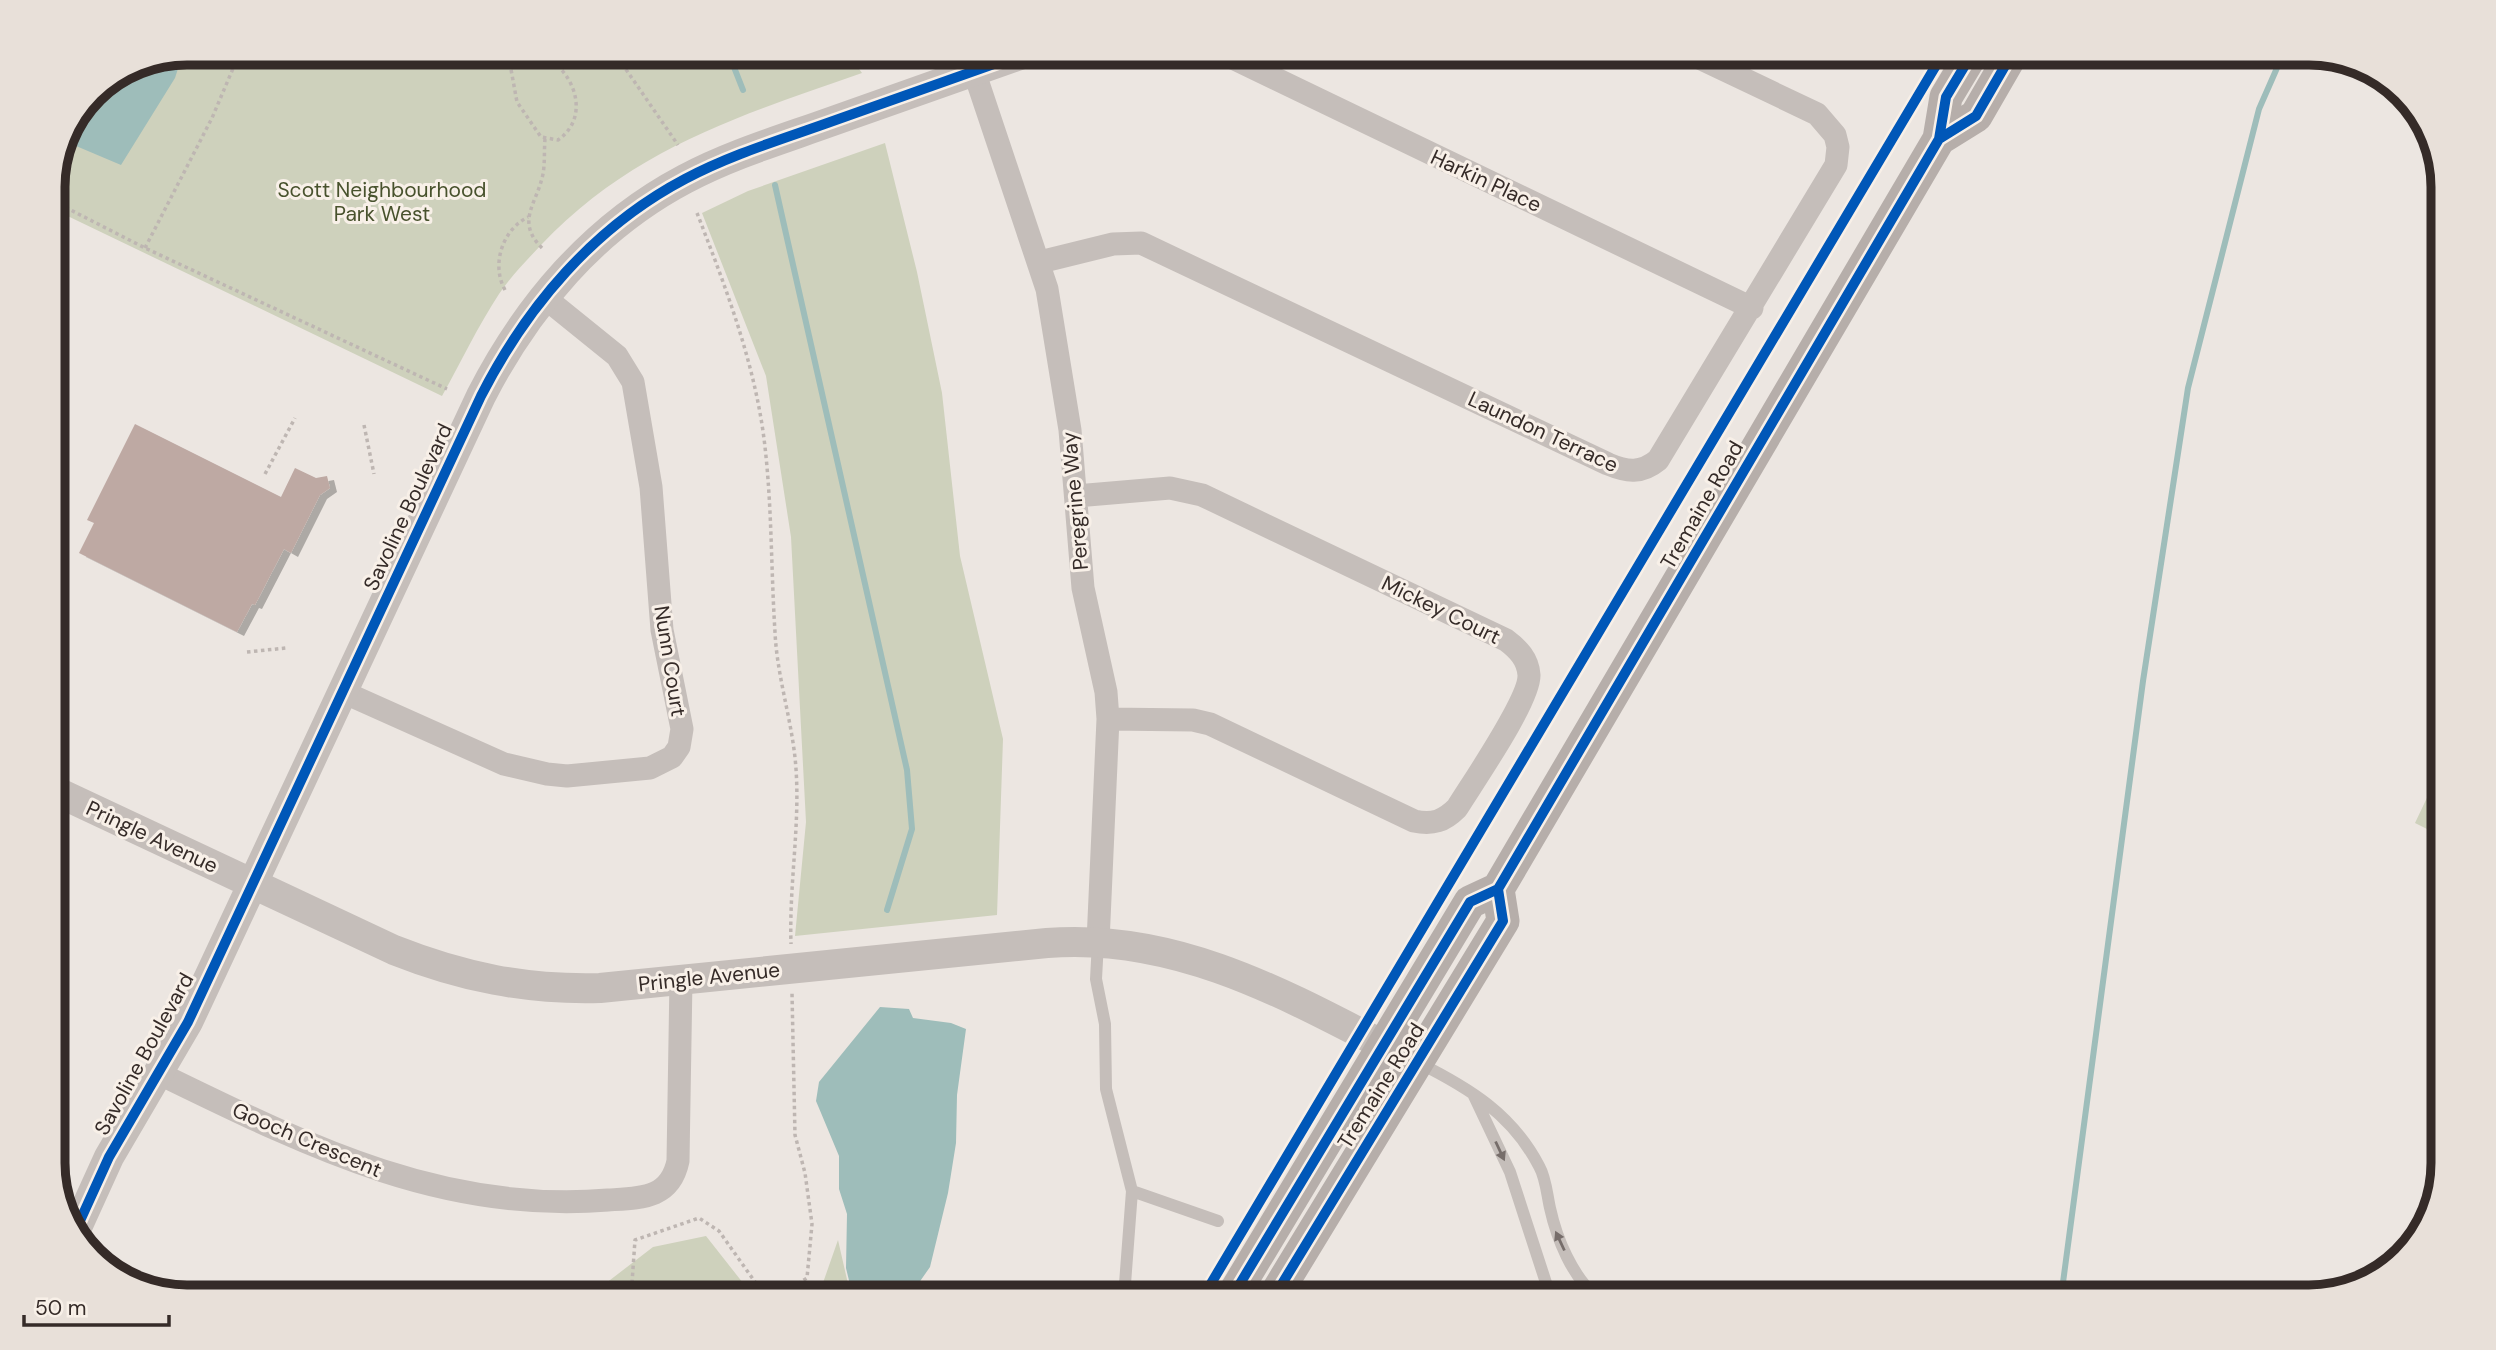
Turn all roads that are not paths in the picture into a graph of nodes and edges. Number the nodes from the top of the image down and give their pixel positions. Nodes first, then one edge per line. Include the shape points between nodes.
1 (991, 65) edge
2 (1247, 65) edge
3 (1714, 65) edge
4 (1965, 65) edge
5 (2005, 65) edge
6 (974, 71) junction
7 (1939, 139) junction
8 (1040, 262) junction
9 (544, 297) junction
10 (1752, 308) junction
11 (1076, 496) junction
12 (343, 692) junction
13 (1108, 719) junction
14 (65, 800) edge
15 (253, 884) junction
16 (1498, 889) junction
17 (1098, 942) junction
18 (681, 979) junction
19 (1384, 1045) junction
20 (1418, 1063) junction
21 (158, 1073) junction
22 (1471, 1089) junction
23 (1132, 1191) junction
24 (1218, 1221) dead end
25 (80, 1222) edge
26 (1125, 1285) edge
27 (1239, 1285) edge
28 (1281, 1285) edge
29 (1547, 1285) edge
30 (1585, 1285) edge

1 - 6 street, Savoline Boulevard
2 - 10 street, Harkin Place
3 - 10 street, Laundon Terrace via 1817,114 1835,135 1838,147 1836,165
4 - 7 main road, Tremaine Road via 1946,97
5 - 7 main road, Tremaine Road via 1976,116
6 - 8 street, Peregrine Way
6 - 9 street, Savoline Boulevard via 733,157 685,179 607,233
7 - 16 main road, Tremaine Road
8 - 10 street, Laundon Terrace via 1113,244 1141,243 1629,472 1658,460
8 - 11 street, Peregrine Way via 1070,430
9 - 12 street, Savoline Boulevard via 481,396
9 - 12 street, Nunn Court via 617,356 633,382 651,487 662,630 682,729 679,747 663,763 650,768 547,774 505,764
11 - 13 street, Peregrine Way via 1083,588
11 - 13 street, Mickey Court via 1170,488 1202,495 1506,640 1525,658 1530,677 1522,701 1457,808 1431,823 1414,821 1210,724
12 - 15 street, Savoline Boulevard
13 - 17 street, Peregrine Way
14 - 15 street, Pringle Avenue
15 - 18 street, Pringle Avenue via 394,950 472,977 566,989
15 - 21 street, Savoline Boulevard via 188,1022
16 - 19 main road, Tremaine Road via 1470,902
16 - 20 main road, Tremaine Road via 1503,921
17 - 18 street, Pringle Avenue via 1034,944
17 - 19 street, Pringle Avenue via 1164,950 1212,964
17 - 23 lane via 1096,979 1105,1024 1106,1088
18 - 21 street, Gooch Crescent via 678,1161 670,1184 662,1192 643,1197 590,1202 503,1199 400,1178 333,1155
19 - 20 street, Pringle Avenue
19 - 27 main road, Tremaine Road
20 - 22 lane
20 - 28 main road, Tremaine Road
21 - 25 street, Savoline Boulevard via 109,1157
22 -> 29 lane via 1510,1172
30 -> 22 lane via 1557,1237 1541,1168 1514,1129
23 - 24 lane
23 - 26 lane

